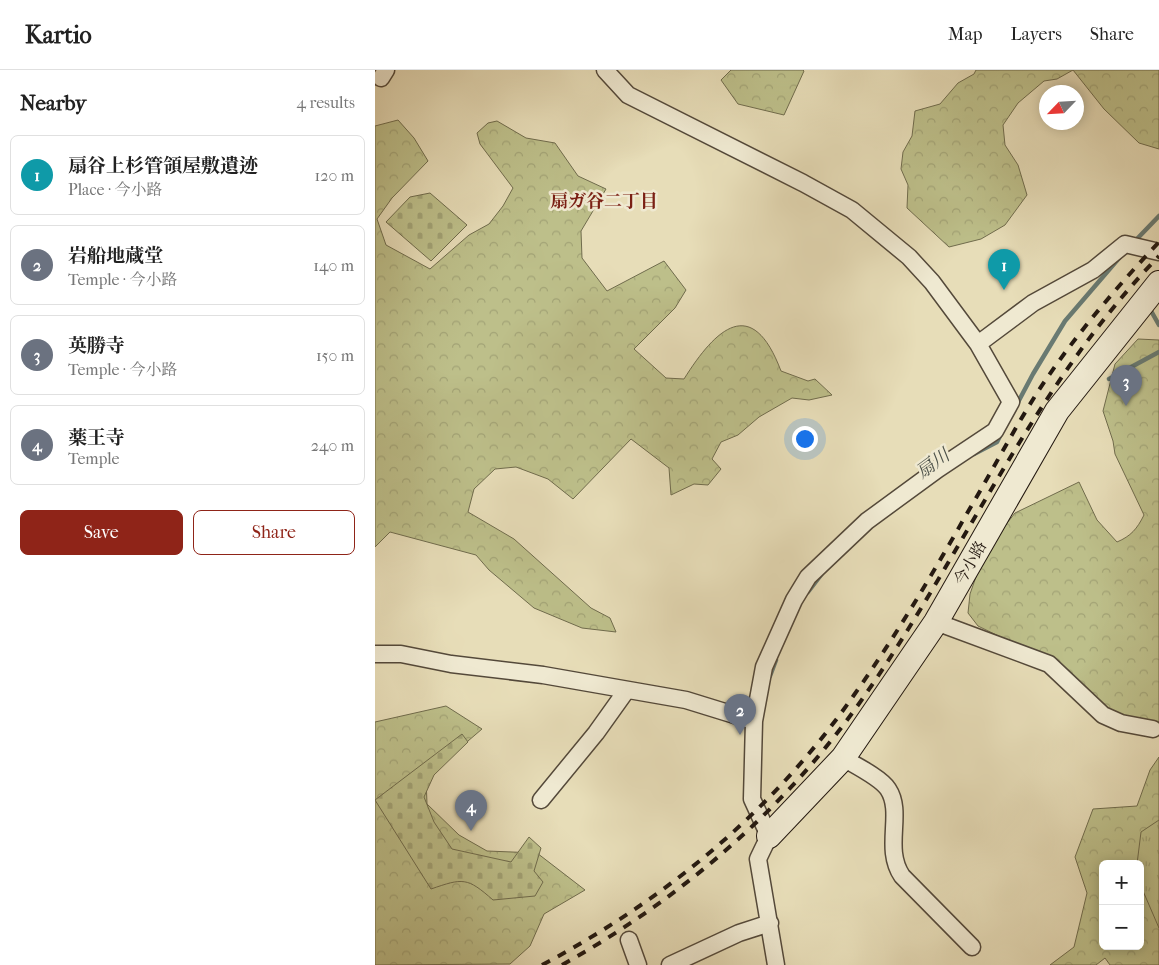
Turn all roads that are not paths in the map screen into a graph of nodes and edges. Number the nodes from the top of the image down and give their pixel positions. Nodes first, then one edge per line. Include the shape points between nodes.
1 (605, 70) edge
2 (1159, 252) edge
3 (1159, 282) edge
4 (978, 344) junction
5 (936, 622) junction
6 (375, 654) edge
7 (625, 691) junction
8 (754, 721) junction
9 (1153, 729) dead end
10 (843, 758) junction
11 (541, 800) dead end
12 (769, 836) junction
13 (770, 923) junction
14 (629, 940) dead end
15 (972, 947) dead end
16 (638, 965) edge
17 (671, 965) edge
18 (776, 965) edge

1 - 4 street via 628,95 852,210 909,257
2 - 4 street via 1125,244 1093,270 1033,303
3 - 5 street, 今小路 via 1057,411
4 - 8 street via 1011,402 995,431 867,521 808,577 763,667
5 - 9 street via 1049,664 1103,715 1121,723
5 - 10 street, 今小路
6 - 7 street via 401,654 451,664 543,675
7 - 8 street via 685,700
7 - 11 street via 596,733
8 - 12 street via 752,799
10 - 12 street, 今小路
10 - 15 street via 888,788 893,803 894,864
12 - 13 street via 758,859
13 - 17 street via 739,933
13 - 18 street
14 - 16 street

